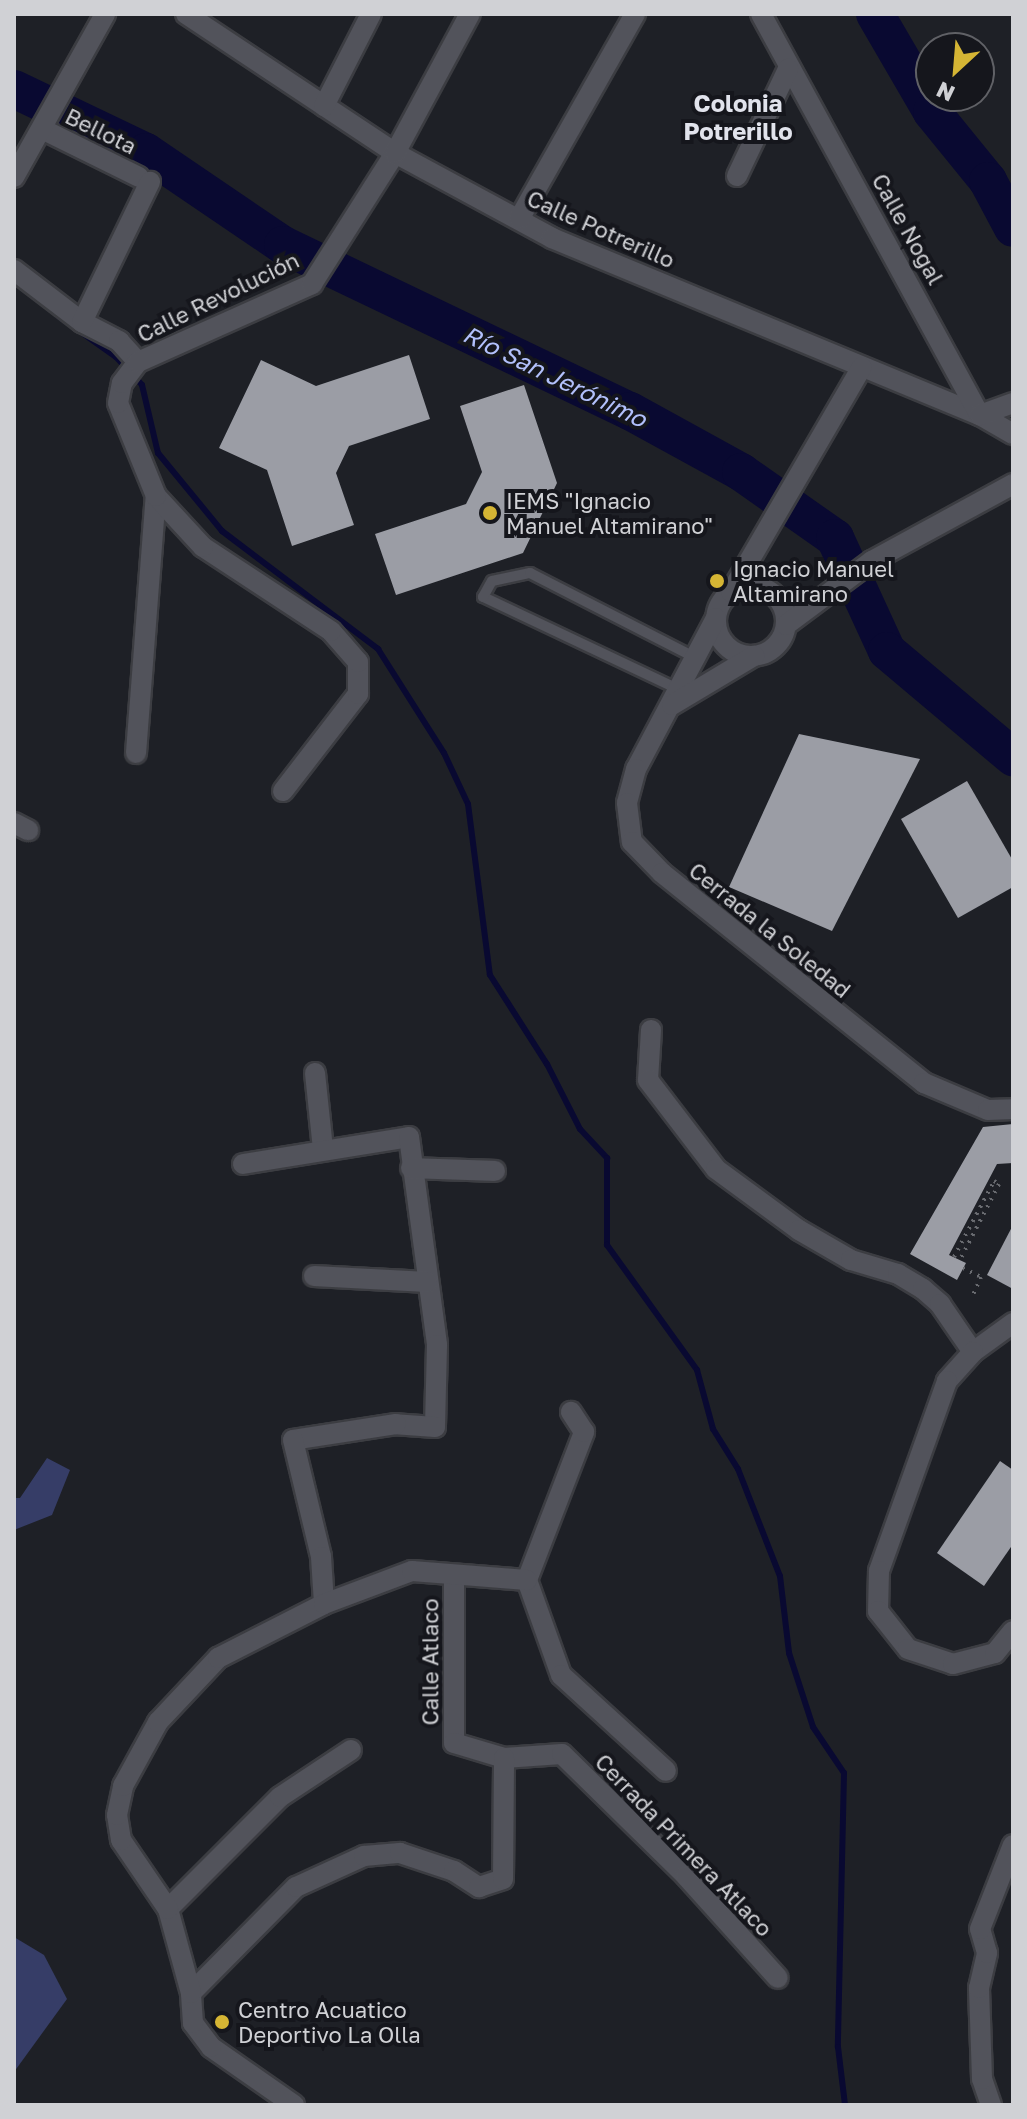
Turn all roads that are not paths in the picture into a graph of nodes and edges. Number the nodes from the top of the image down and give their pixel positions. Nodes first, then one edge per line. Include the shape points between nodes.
1 (105, 14) edge
2 (371, 14) edge
3 (470, 14) edge
4 (635, 14) edge
5 (761, 14) edge
6 (189, 15) edge
7 (788, 69) junction
8 (324, 106) junction
9 (43, 126) junction
10 (395, 153) junction
11 (737, 176) dead end
12 (14, 177) edge
13 (519, 219) junction
14 (14, 270) edge
15 (82, 322) junction
16 (138, 363) junction
17 (862, 367) junction
18 (1013, 403) edge
19 (980, 415) junction
20 (1013, 434) edge
21 (1013, 484) edge
22 (156, 496) junction
23 (731, 592) junction
24 (716, 618) junction
25 (786, 625) junction
26 (754, 656) junction
27 (696, 658) junction
28 (676, 698) junction
29 (136, 753) dead end
30 (283, 791) dead end
31 (651, 1030) dead end
32 (315, 1073) dead end
33 (1013, 1109) edge
34 (323, 1149) junction
35 (243, 1164) dead end
36 (411, 1168) junction
37 (495, 1171) dead end
38 (314, 1276) dead end
39 (427, 1282) junction
40 (1013, 1323) edge
41 (973, 1352) junction
42 (571, 1412) dead end
43 (454, 1575) junction
44 (527, 1580) junction
45 (324, 1604) junction
46 (1013, 1631) edge
47 (351, 1750) dead end
48 (504, 1758) junction
49 (666, 1771) dead end
50 (1013, 1845) edge
51 (168, 1909) junction
52 (778, 1978) dead end
53 (191, 1993) junction
54 (294, 2105) edge
55 (991, 2105) edge

1 - 9 street
2 - 8 street
3 - 10 street, Calle Revolución
4 - 13 street
5 - 7 street, Calle Nogal
6 - 8 street, Calle Potrerillo
7 - 11 street
7 - 19 street, Calle Nogal via 865,199
8 - 10 street, Calle Potrerillo
9 - 12 street
9 - 15 street, Bellota via 144,179
10 - 13 street, Calle Potrerillo
10 - 16 street, Calle Revolución via 312,284
13 - 17 street, Calle Potrerillo via 552,238
14 - 15 street
15 - 16 street via 119,341
16 - 22 street via 122,383 118,403
17 - 19 street, Calle Potrerillo
17 - 23 street
18 - 19 street
19 - 20 street, Calle Potrerillo
21 - 25 street via 872,561
22 - 29 street
22 - 30 street via 203,547 331,631 358,662 358,694
23 - 24 street
23 - 25 street via 752,586 773,594
24 - 26 street via 722,641
24 - 27 street, Cerrada la Soledad
25 - 26 street via 775,646
26 - 28 street, Cerrada la Soledad
27 - 28 street, Cerrada la Soledad
27 - 28 lane via 530,573 492,581 483,597
28 - 33 street, Cerrada la Soledad via 636,769 627,803 632,842 643,856 924,1083 988,1110
31 - 41 street via 648,1080 716,1169 812,1237 923,1289
32 - 34 street
34 - 35 street
34 - 36 street via 409,1137
36 - 37 street
36 - 39 street
38 - 39 street
39 - 45 street via 437,1345 435,1427 396,1424 293,1440 321,1557
40 - 41 street
41 - 46 street via 947,1381 905,1493 879,1571 878,1611 908,1649 953,1664 995,1653
42 - 44 street via 584,1432
43 - 44 street
43 - 45 street via 412,1571
43 - 48 street, Calle Atlaco via 454,1743
44 - 49 street via 561,1675
45 - 51 street via 218,1658 158,1722 123,1786 117,1815 121,1840
47 - 51 street via 280,1797
48 - 52 street, Cerrada Primera Atlaco via 562,1754 686,1876
48 - 53 street via 503,1879 479,1887 454,1871 400,1853 364,1856 296,1887
50 - 55 street via 980,1929 987,1953 979,1988 982,2079
51 - 53 street
53 - 54 street via 193,2023 211,2047

